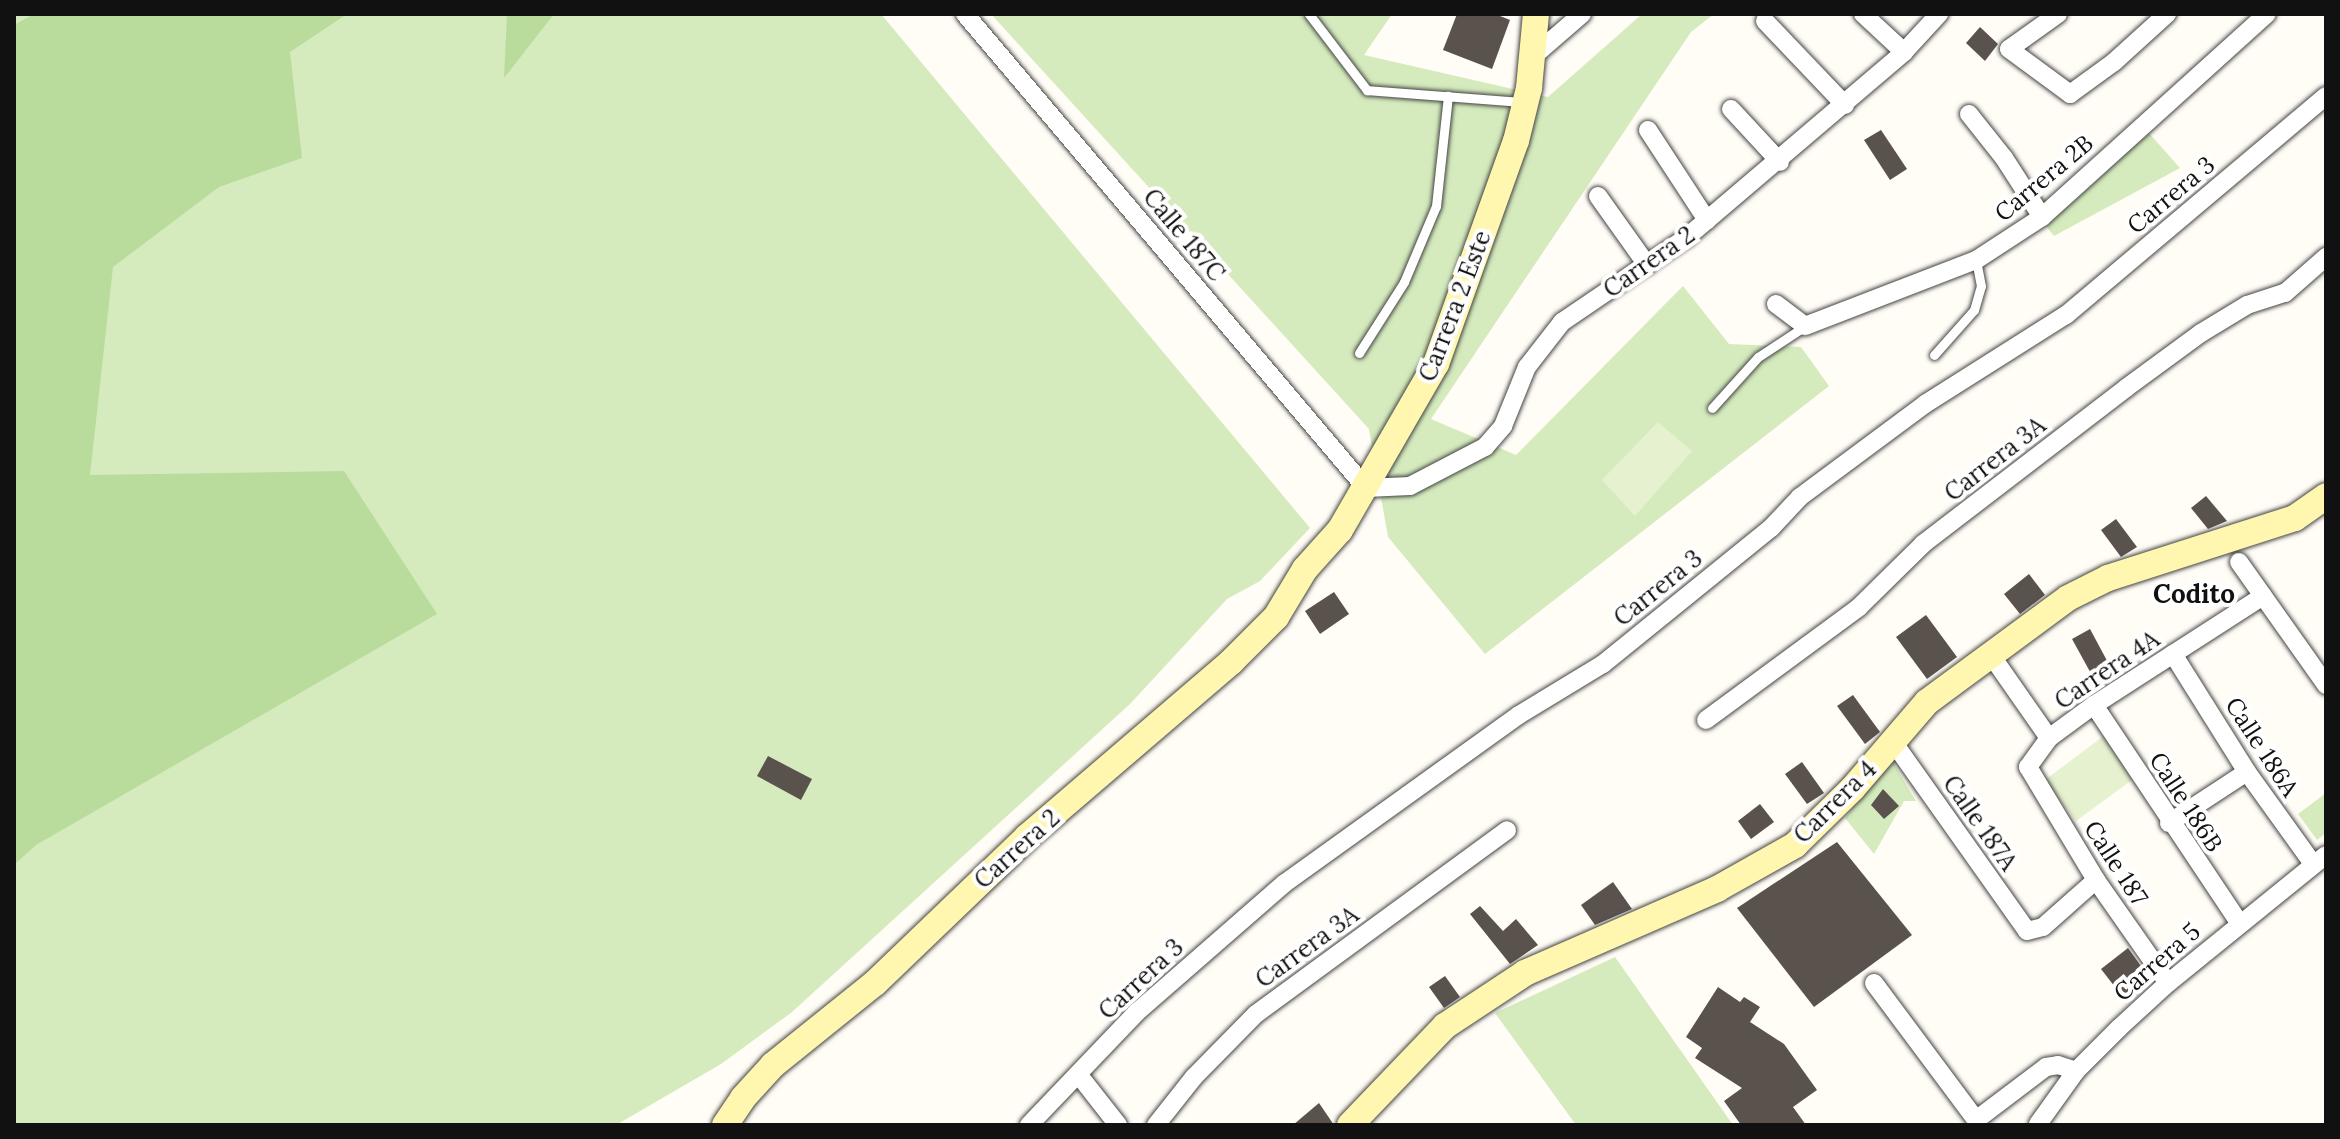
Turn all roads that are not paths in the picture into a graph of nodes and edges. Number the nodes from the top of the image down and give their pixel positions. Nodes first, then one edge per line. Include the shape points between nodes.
1 (965, 14) edge
2 (1309, 14) edge
3 (1536, 14) edge
4 (1582, 14) edge
5 (1863, 14) edge
6 (1939, 14) edge
7 (2058, 14) edge
8 (2167, 14) edge
9 (2267, 14) edge
10 (1765, 21) dead end
11 (1904, 52) junction
12 (1530, 59) junction
13 (1448, 96) junction
14 (2326, 96) edge
15 (1526, 102) junction
16 (1845, 105) junction
17 (1731, 109) dead end
18 (1969, 114) dead end
19 (1648, 130) dead end
20 (1780, 162) junction
21 (1598, 196) dead end
22 (2042, 217) junction
23 (1707, 220) junction
24 (2326, 257) edge
25 (1976, 260) junction
26 (1647, 265) junction
27 (1776, 304) dead end
28 (1805, 326) junction
29 (1359, 353) dead end
30 (1934, 355) dead end
31 (1712, 408) dead end
32 (1366, 488) junction
33 (2326, 496) edge
34 (2239, 562) dead end
35 (1305, 569) joint
36 (2263, 596) junction
37 (2173, 654) junction
38 (1991, 655) junction
39 (2326, 685) edge
40 (2094, 705) junction
41 (1706, 720) dead end
42 (2049, 738) junction
43 (1894, 743) junction
44 (2028, 767) joint
45 (2247, 772) junction
46 (2169, 823) junction
47 (1507, 830) dead end
48 (2319, 860) edge
49 (2096, 880) junction
50 (2240, 924) junction
51 (1874, 983) dead end
52 (2168, 983) junction
53 (2076, 1071) junction
54 (1078, 1074) junction
55 (1359, 1121) edge
56 (2038, 1124) edge
57 (725, 1125) edge
58 (1029, 1125) edge
59 (1118, 1125) edge
60 (1156, 1125) edge

1 - 32 street, Calle 187C
2 - 13 lane via 1367,90
3 - 12 main road, Carrera 2 Este
4 - 12 street
5 - 11 street
6 - 11 street, Carrera 2
7 - 8 street via 2009,49 2070,94
9 - 22 street, Carrera 2B
10 - 16 street
11 - 16 street, Carrera 2
12 - 15 main road, Carrera 2 Este
13 - 15 lane
13 - 29 lane via 1436,206 1404,282
14 - 54 street, Carrera 3 via 2066,315 1925,404 1800,497 1771,528 1603,664 1519,715 1285,883 1137,1012
15 - 32 main road, Carrera 2 Este via 1436,364
16 - 20 street, Carrera 2
17 - 20 street
18 - 22 street
19 - 23 street
20 - 23 street, Carrera 2
21 - 26 street
22 - 25 street, Carrera 2B
23 - 26 street, Carrera 2
24 - 41 street, Carrera 3A via 2285,293 2247,305 2126,388 1923,544 1859,607
25 - 28 street, Carrera 2B
25 - 30 lane via 1981,286 1974,310
26 - 32 street, Carrera 2 via 1552,333 1527,367 1503,426 1485,447 1410,486
27 - 28 street
28 - 31 lane via 1758,357
32 - 35 main road, Carrera 2 Este via 1340,530
33 - 38 main road, Carrera 4 via 2295,518 2108,578 2068,598
34 - 36 street
35 - 57 main road, Carrera 2 via 1276,617 1231,662 1027,837 875,983 773,1065
36 - 37 street, Carrera 4A
36 - 39 street
37 - 40 street, Carrera 4A
37 - 45 street, Calle 186A
38 - 42 street
38 - 43 main road, Carrera 4 via 1927,702
40 - 42 street, Carrera 4A
40 - 46 street, Calle 186B
42 - 44 street, Carrera 4A
43 - 49 street, Calle 187A via 2027,931 2043,927
43 - 55 main road, Carrera 4 via 1795,845 1717,889 1525,973 1445,1026
44 - 49 street, Calle 187
45 - 46 street
45 - 48 street, Calle 186A
46 - 50 street, Calle 186B
47 - 60 street, Carrera 3A via 1256,1013
48 - 50 street, Carrera 5
49 - 52 street, Calle 187
50 - 52 street, Carrera 5
51 - 53 street via 1976,1120 2046,1067
52 - 53 street, Carrera 5
53 - 56 street, Carrera 5
54 - 58 street, Carrera 3
54 - 59 street

